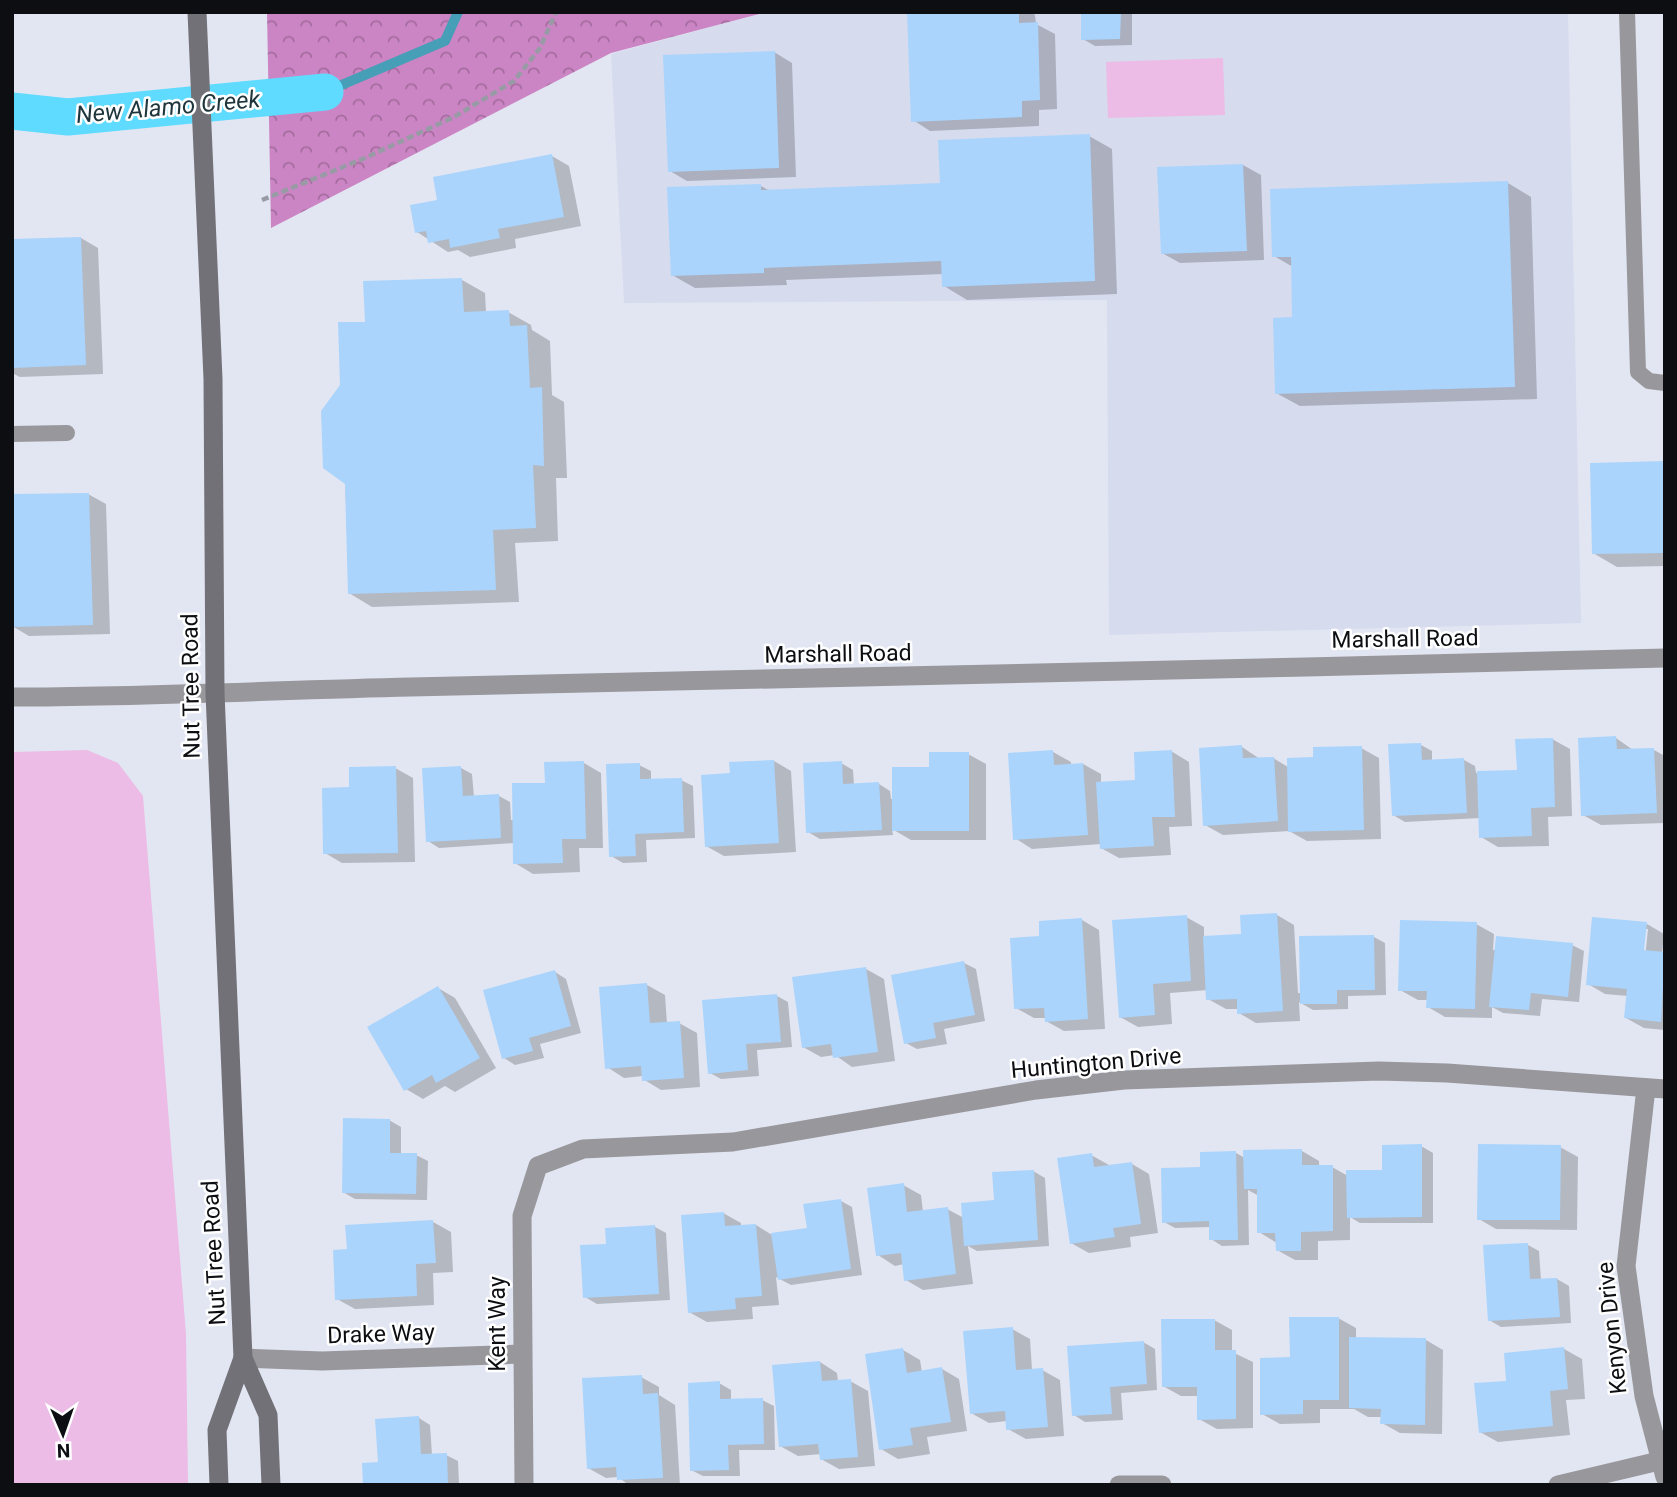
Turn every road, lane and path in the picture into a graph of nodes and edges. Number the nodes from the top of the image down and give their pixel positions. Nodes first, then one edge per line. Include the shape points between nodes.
1 (197, 12) edge
2 (556, 12) edge
3 (1627, 12) edge
4 (262, 200) dead end
5 (1665, 383) edge
6 (67, 433) dead end
7 (12, 434) edge
8 (1665, 658) edge
9 (215, 693) junction
10 (12, 697) edge
11 (1655, 1089) edge
12 (538, 1166) joint
13 (521, 1354) junction
14 (243, 1358) junction
15 (1662, 1469) edge
16 (219, 1485) edge
17 (271, 1485) edge
18 (524, 1485) edge
19 (1119, 1485) edge
20 (1163, 1485) edge
21 (1558, 1485) edge

1 - 9 main road, Nut Tree Road via 213,379
2 - 4 path via 540,48 514,80 454,117
3 - 5 lane via 1638,372 1649,382
6 - 7 lane
8 - 9 street, Marshall Road
9 - 10 street, Marshall Road
9 - 14 main road, Nut Tree Road
11 - 12 street, Huntington Drive via 1406,1072 1124,1080 1036,1090 733,1142 583,1149
11 - 15 street, Kenyon Drive via 1626,1266 1644,1396
12 - 13 street, Kent Way via 522,1216
13 - 14 street, Drake Way via 322,1361
13 - 18 street, Kent Way
14 - 16 main road, Nut Tree Road via 217,1430
14 - 17 main road, Nut Tree Road via 268,1415
15 - 21 street
19 - 20 street

